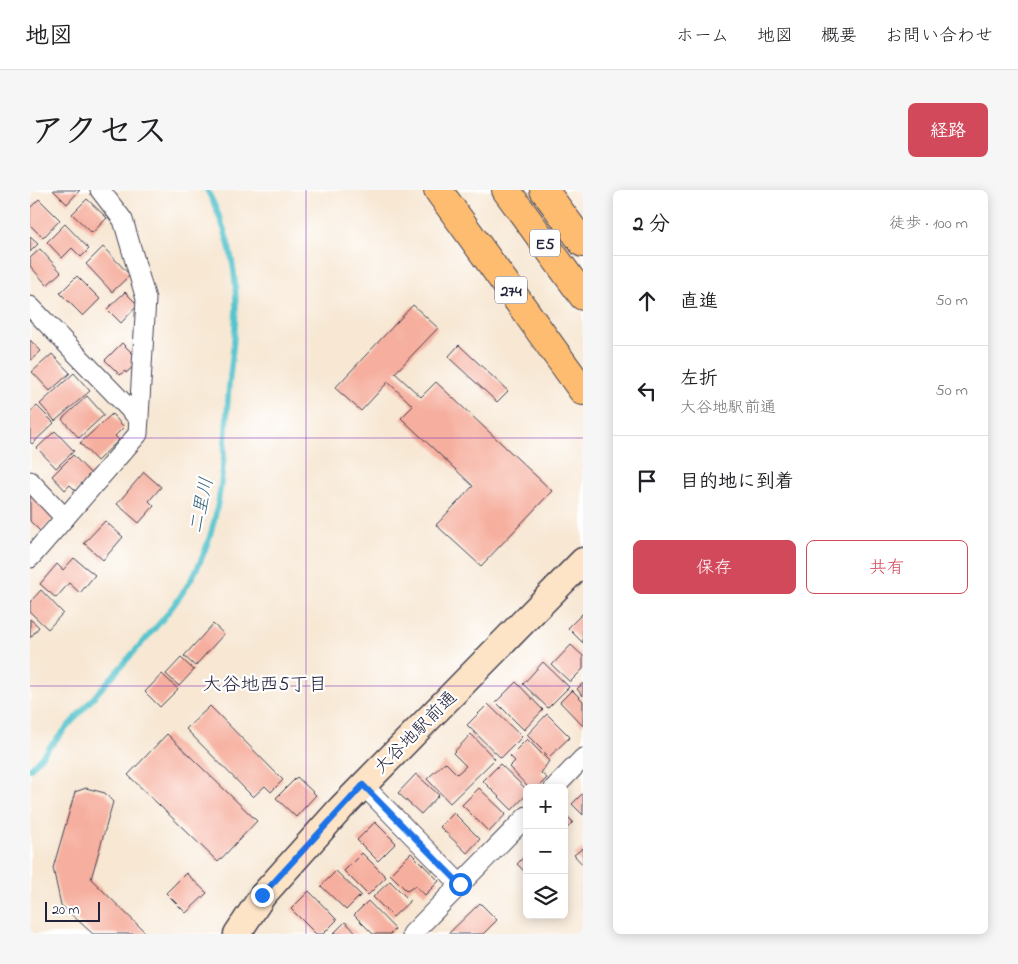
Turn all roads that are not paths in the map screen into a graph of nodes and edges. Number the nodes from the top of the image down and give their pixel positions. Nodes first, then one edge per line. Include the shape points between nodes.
1 (100, 190) edge
2 (438, 190) edge
3 (506, 190) edge
4 (544, 190) edge
5 (583, 243) edge
6 (583, 296) edge
7 (30, 306) edge
8 (583, 391) edge
9 (139, 419) junction
10 (30, 481) edge
11 (65, 518) junction
12 (30, 558) edge
13 (583, 561) edge
14 (583, 758) edge
15 (558, 784) edge
16 (363, 785) junction
17 (523, 820) edge
18 (460, 884) junction
19 (237, 934) edge
20 (412, 934) edge

1 - 9 street via 123,220 146,298
2 - 8 highway, 274
3 - 6 highway, E5
4 - 5 highway, E5
7 - 9 street
9 - 11 street via 138,434
10 - 11 street
11 - 12 street
13 - 16 street, 大谷地駅前通
14 - 15 street
16 - 18 street
16 - 19 street, 大谷地駅前通 via 262,895
17 - 18 street
18 - 20 street

